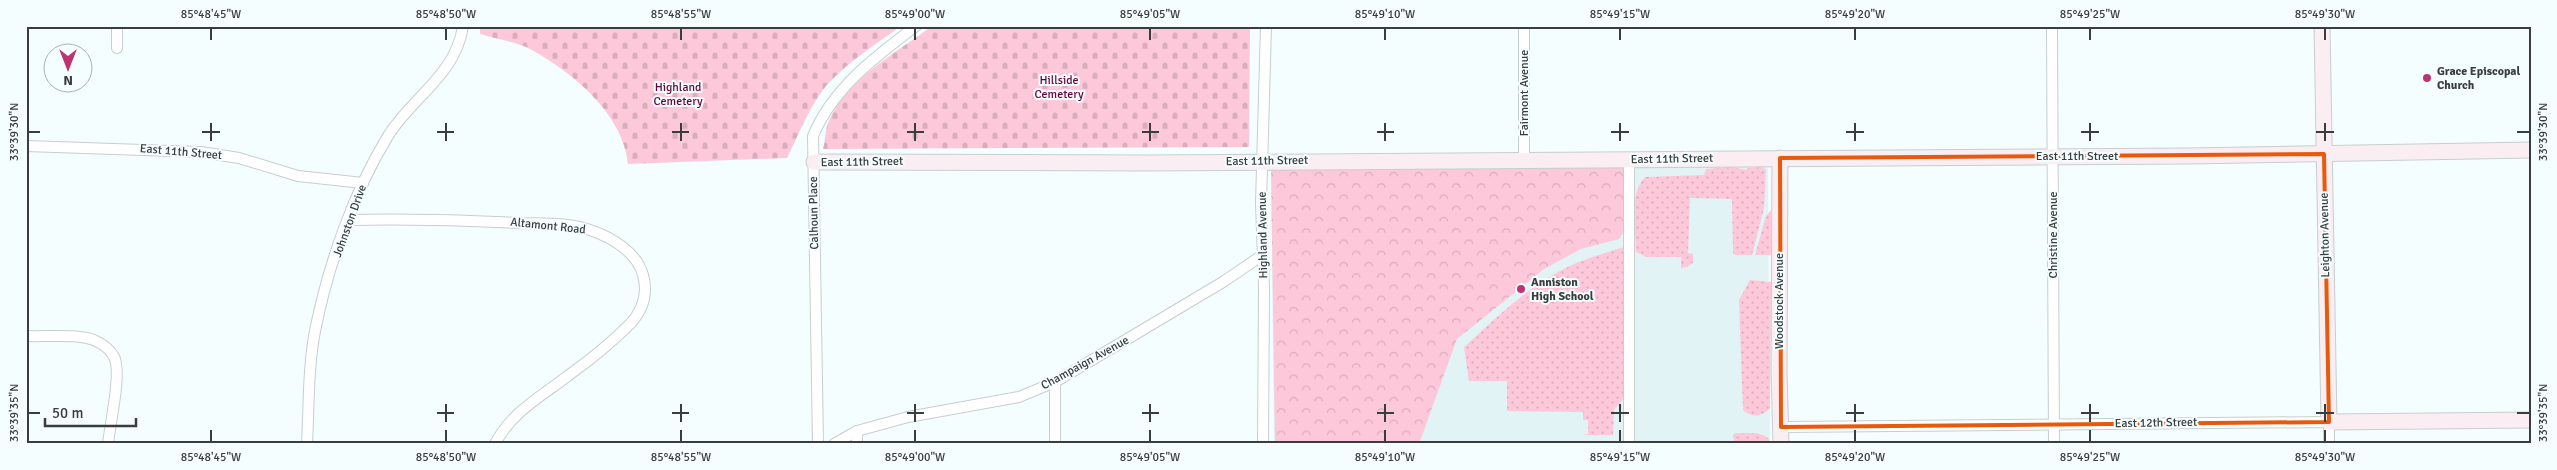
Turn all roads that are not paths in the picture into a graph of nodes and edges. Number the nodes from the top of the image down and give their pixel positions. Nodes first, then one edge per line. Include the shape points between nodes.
1 (117, 26) edge
2 (463, 26) edge
3 (916, 26) edge
4 (1266, 26) edge
5 (1524, 26) edge
6 (2052, 26) edge
7 (2322, 26) edge
8 (117, 48) dead end
9 (26, 146) edge
10 (2531, 150) edge
11 (2324, 154) junction
12 (2052, 156) junction
13 (1780, 158) junction
14 (1629, 159) junction
15 (1263, 160) junction
16 (1524, 160) junction
17 (814, 162) junction
18 (362, 184) junction
19 (348, 220) junction
20 (1261, 256) junction
21 (26, 336) edge
22 (1055, 382) junction
23 (2531, 420) edge
24 (2328, 422) junction
25 (2054, 424) junction
26 (1781, 427) junction
27 (857, 431) junction
28 (108, 444) edge
29 (306, 444) edge
30 (495, 444) edge
31 (818, 444) edge
32 (834, 444) edge
33 (857, 444) edge
34 (1055, 444) edge
35 (1263, 444) edge
36 (1629, 444) edge
37 (1781, 444) edge
38 (2054, 444) edge
39 (2329, 444) edge

1 - 8 street
2 - 18 street, Johnston Drive via 456,53 442,75 407,109
3 - 17 street, Calhoun Place via 845,85 812,136
4 - 15 street, Highland Avenue
5 - 16 street, Fairmont Avenue
6 - 12 street, Christine Avenue
7 - 11 street, Leighton Avenue
9 - 18 street, East 11th Street via 200,152 239,158 298,176
10 - 11 street, East 11th Street
11 - 12 street, East 11th Street
11 - 24 street, Leighton Avenue
12 - 13 street, East 11th Street
12 - 25 street, Christine Avenue
13 - 14 street, East 11th Street
13 - 26 street, Woodstock Avenue
14 - 16 street, East 11th Street
14 - 36 street
15 - 16 street, East 11th Street
15 - 17 street, East 11th Street
15 - 20 street, Highland Avenue
17 - 31 street, Calhoun Place
18 - 19 street, Johnston Drive
19 - 29 street, Johnston Drive via 315,331
19 - 30 street, Altamont Road via 467,220 565,225 613,240 634,258 642,270 646,285 644,300 630,324 570,375 518,413 508,422
20 - 22 street, Champaign Avenue
20 - 35 street, Highland Avenue via 1264,289
21 - 28 street via 95,340 115,358
22 - 27 street, Champaign Avenue via 1019,397
22 - 34 street
23 - 24 street, East 12th Street
24 - 25 street, East 12th Street
24 - 39 street, Leighton Avenue
25 - 26 street, East 12th Street
25 - 38 street, Christine Avenue
26 - 37 street, Woodstock Avenue
27 - 32 street, Champaign Avenue
27 - 33 street

